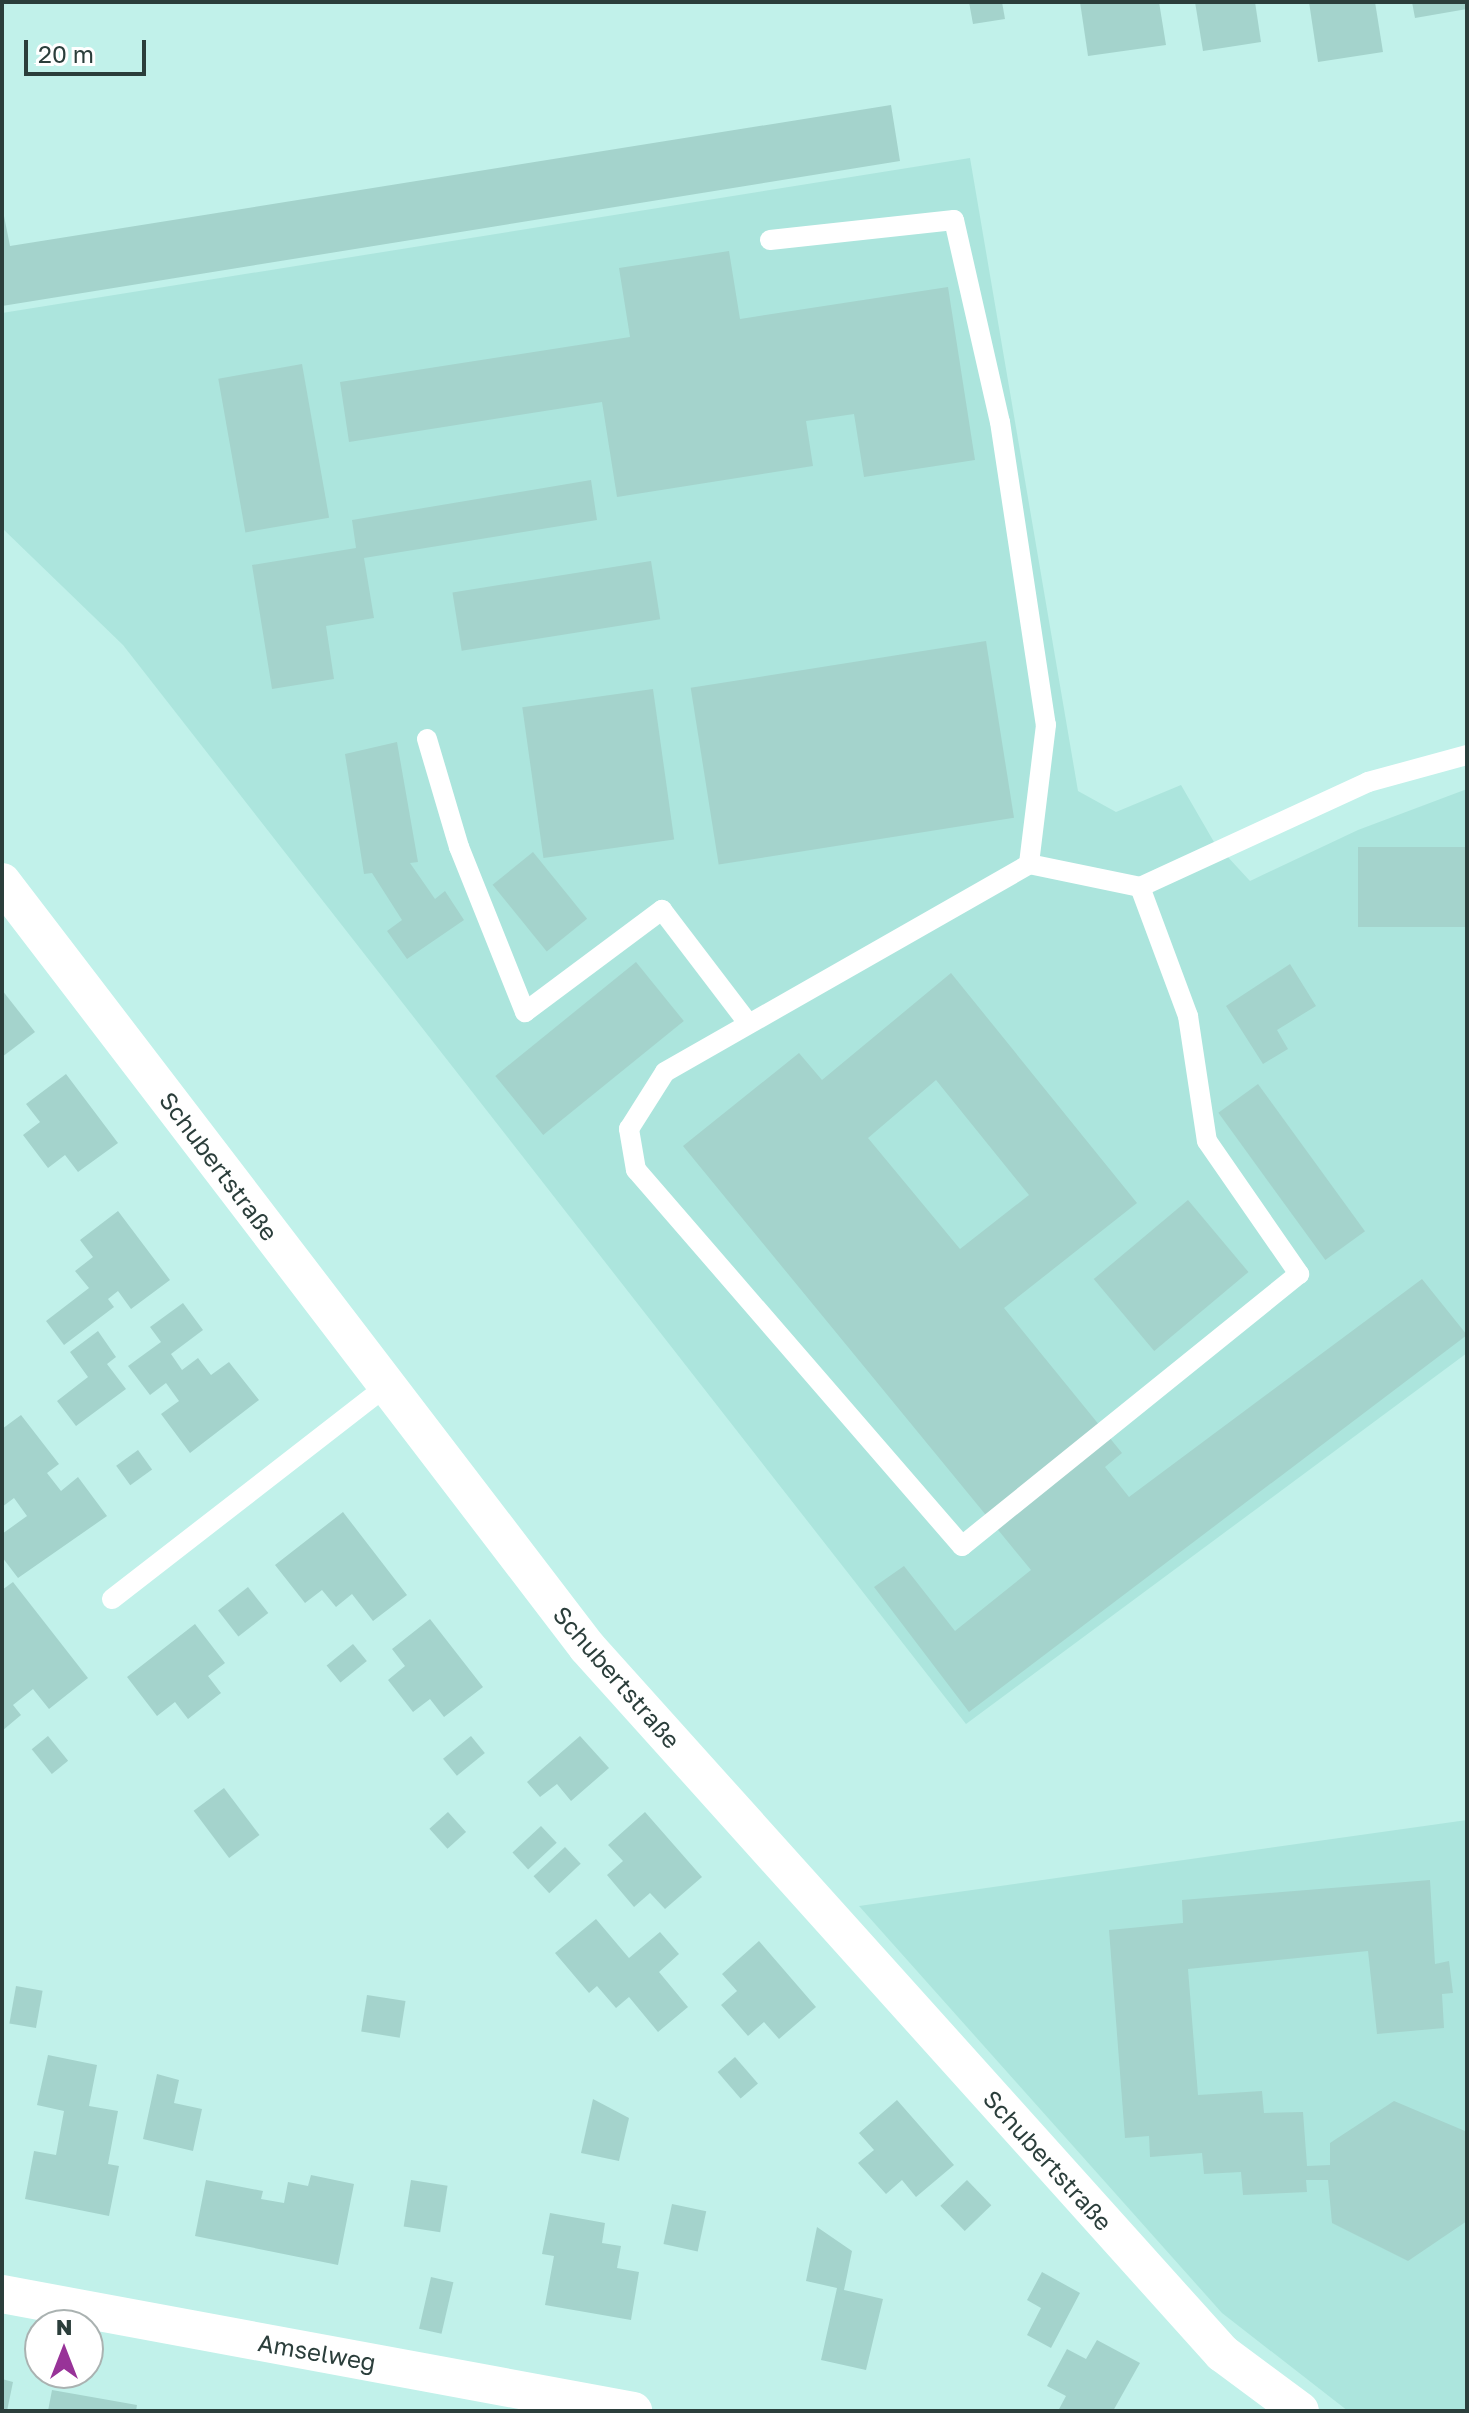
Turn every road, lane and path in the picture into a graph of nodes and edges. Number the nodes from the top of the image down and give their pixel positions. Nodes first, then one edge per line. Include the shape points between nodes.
1 (770, 240) dead end
2 (427, 739) dead end
3 (1467, 755) edge
4 (1029, 864) junction
5 (2, 882) edge
6 (1140, 887) junction
7 (749, 1024) junction
8 (387, 1386) junction
9 (112, 1599) dead end
10 (2, 2294) edge
11 (633, 2411) edge
12 (1300, 2411) edge

1 - 4 lane via 954,220 1000,422 1046,725
2 - 7 lane via 459,847 525,1012 662,910
3 - 6 lane via 1368,782
4 - 6 lane
4 - 7 lane
5 - 8 street, Schubertstraße
6 - 7 lane via 1188,1016 1207,1141 1299,1274 962,1546 636,1170 629,1129 665,1072
8 - 9 lane
8 - 12 street, Schubertstraße via 587,1647 1222,2353
10 - 11 street, Amselweg

